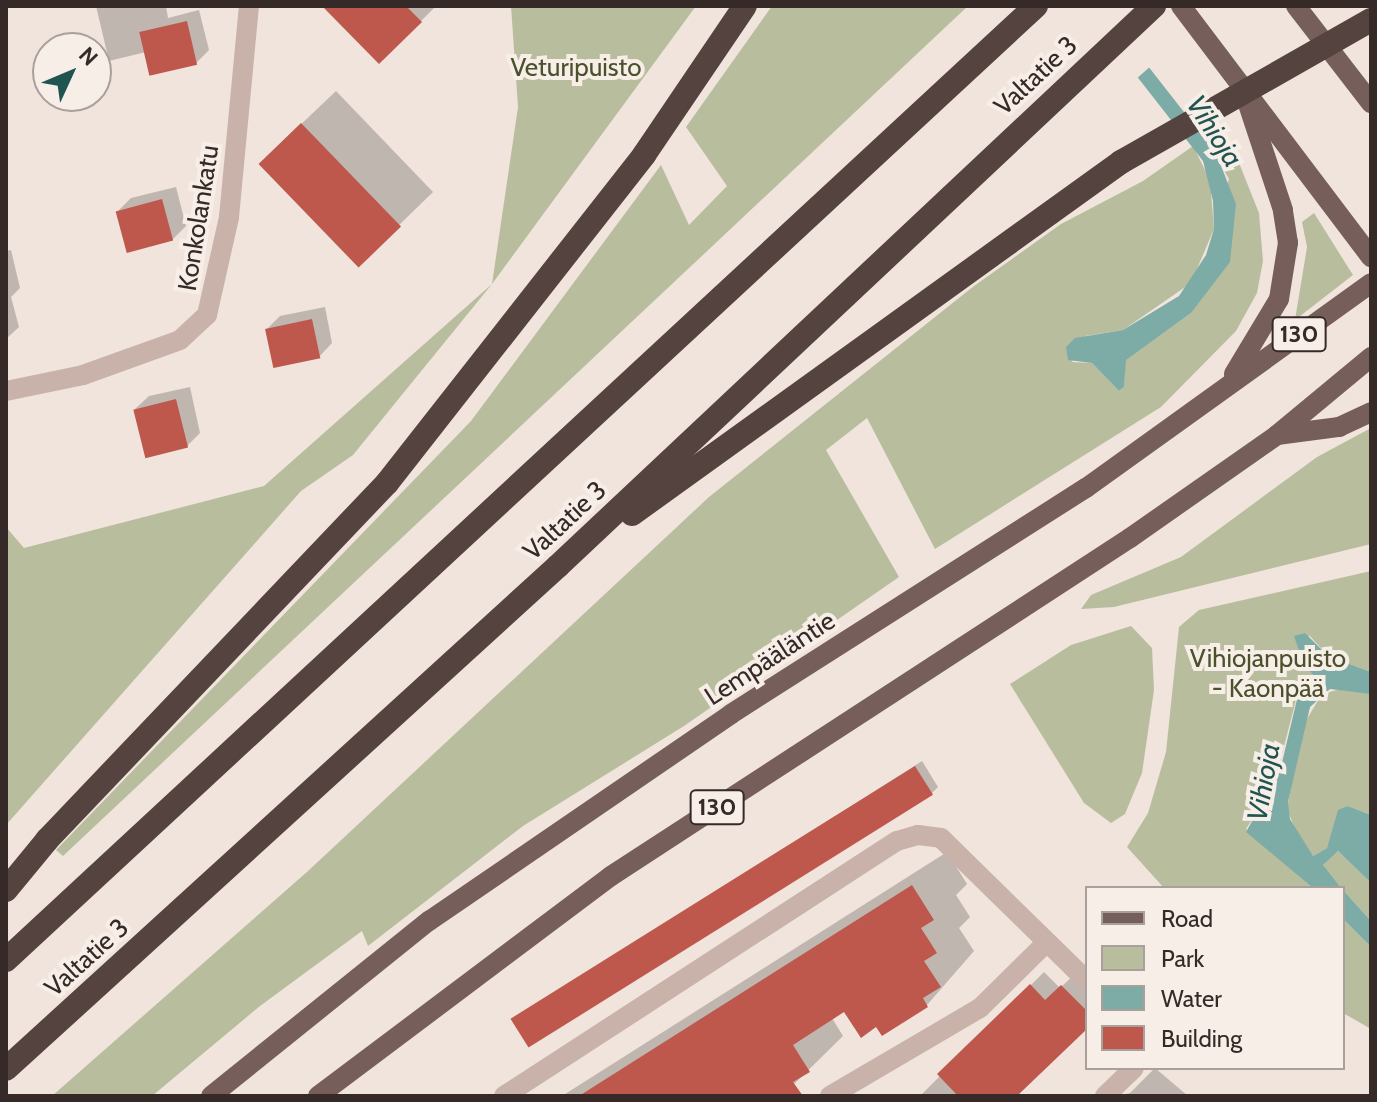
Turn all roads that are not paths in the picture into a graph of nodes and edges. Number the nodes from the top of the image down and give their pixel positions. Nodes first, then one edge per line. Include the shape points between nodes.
1 (249, 6) edge
2 (745, 6) edge
3 (1036, 6) edge
4 (1154, 6) edge
5 (1181, 6) edge
6 (1296, 6) edge
7 (1371, 20) edge
8 (1242, 86) junction
9 (1371, 103) edge
10 (1371, 257) edge
11 (1371, 283) edge
12 (1371, 357) edge
13 (1227, 385) junction
14 (6, 391) edge
15 (1371, 412) edge
16 (1277, 435) junction
17 (558, 566) junction
18 (6, 890) edge
19 (1047, 942) junction
20 (6, 960) edge
21 (1085, 979) edge
22 (6, 1069) edge
23 (1132, 1070) edge
24 (211, 1096) edge
25 (318, 1096) edge
26 (504, 1096) edge
27 (830, 1096) edge
28 (1105, 1096) edge

1 - 14 street, Konkolankatu via 228,231 207,315 180,340 83,375
2 - 18 highway via 644,155 397,471 47,840
3 - 20 highway, Valtatie 3
4 - 17 highway, Valtatie 3
5 - 8 main road
6 - 9 main road
7 - 17 highway, bridge via 1121,162
8 - 10 main road
8 - 13 main road via 1283,210 1288,243 1279,299
11 - 13 main road, Lempääläntie / 130
12 - 16 main road
13 - 24 main road, Lempääläntie / 130 via 1086,488 731,714 429,921
15 - 16 main road, 130 via 1339,427
16 - 25 main road, 130 via 993,630 611,876
17 - 22 highway, Valtatie 3
19 - 21 street
19 - 26 street via 941,838 918,835 897,841
19 - 27 street via 980,1008
23 - 28 street

